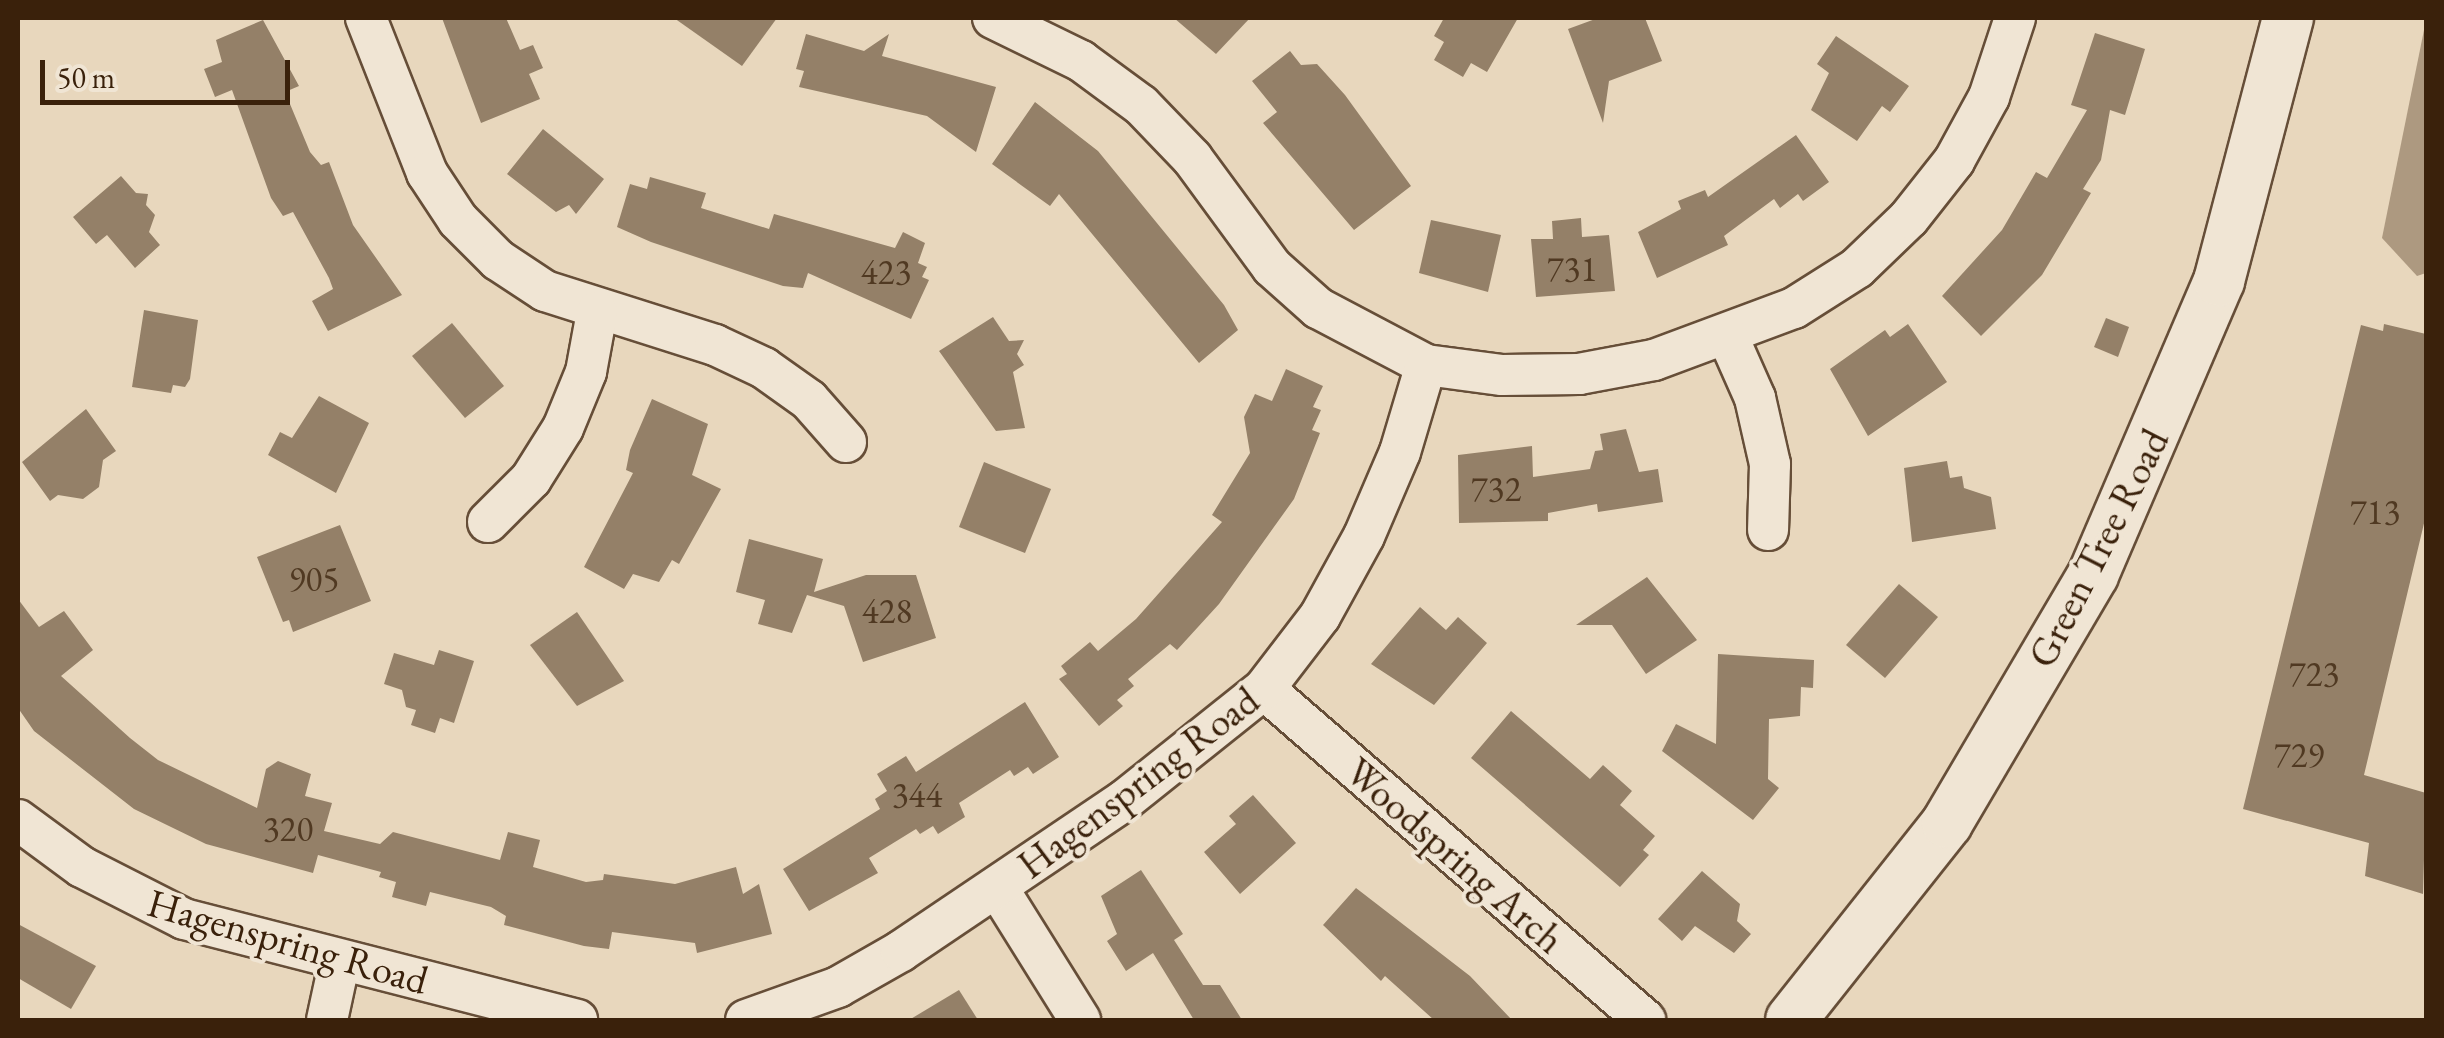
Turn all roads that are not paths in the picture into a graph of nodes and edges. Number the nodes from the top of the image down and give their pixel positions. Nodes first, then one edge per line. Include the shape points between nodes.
1 (366, 18) edge
2 (993, 18) edge
3 (2015, 18) edge
4 (2288, 18) edge
5 (597, 312) junction
6 (1728, 337) junction
7 (1426, 365) junction
8 (846, 442) dead end
9 (488, 522) dead end
10 (1768, 530) dead end
11 (1264, 690) junction
12 (20, 826) edge
13 (997, 887) junction
14 (340, 960) junction
15 (328, 1020) edge
16 (576, 1020) edge
17 (746, 1020) edge
18 (1080, 1020) edge
19 (1645, 1020) edge
20 (1791, 1020) edge

1 - 5 street via 427,173 458,220 498,260 545,291
2 - 7 street via 1082,61 1140,104 1192,158 1272,268 1369,340
3 - 6 street via 1989,97 1954,161 1909,218 1856,268 1794,308
4 - 20 street, Green Tree Road via 2219,281 2093,575 1947,823
5 - 8 street via 715,345 764,368 809,400
5 - 9 street via 586,372 563,428 531,479
6 - 7 street via 1578,374
6 - 10 street via 1755,398 1770,464
7 - 11 street, Hagenspring Road via 1400,452 1364,536 1320,616
11 - 13 street, Hagenspring Road via 1125,800
11 - 19 street, Woodspring Arch
12 - 14 street, Hagenspring Road via 148,904
13 - 17 street, Hagenspring Road via 838,987
13 - 18 street
14 - 15 street
14 - 16 street, Hagenspring Road

